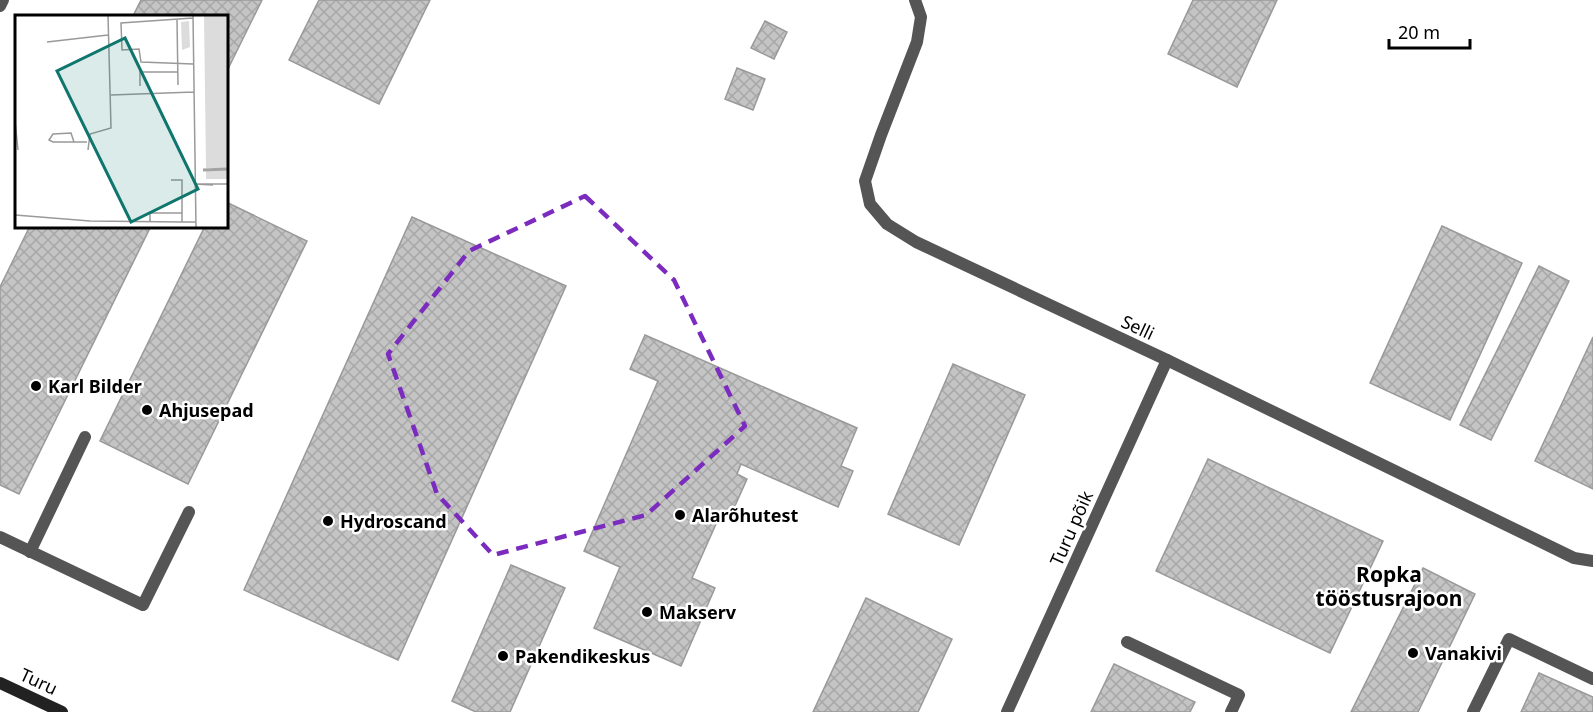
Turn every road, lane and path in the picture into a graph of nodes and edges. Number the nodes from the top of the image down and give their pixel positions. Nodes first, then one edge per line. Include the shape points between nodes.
1 (3, 0) edge
2 (915, 0) edge
3 (0, 6) edge
4 (1167, 360) junction
5 (85, 437) dead end
6 (189, 512) dead end
7 (0, 537) edge
8 (30, 552) junction
9 (1593, 561) edge
10 (1127, 642) dead end
11 (1593, 679) edge
12 (0, 683) edge
13 (62, 712) edge
14 (1007, 712) edge
15 (1231, 712) edge
16 (1473, 712) edge

1 - 3 lane
2 - 4 lane, Selli via 921,17 917,42 865,181 870,204 887,224 915,242
4 - 9 lane, Selli via 1574,558
4 - 14 lane, Turu põik
5 - 8 lane
6 - 8 lane via 143,605
7 - 8 lane
10 - 15 lane via 1239,695
11 - 16 lane via 1509,639
12 - 13 main road, Turu

